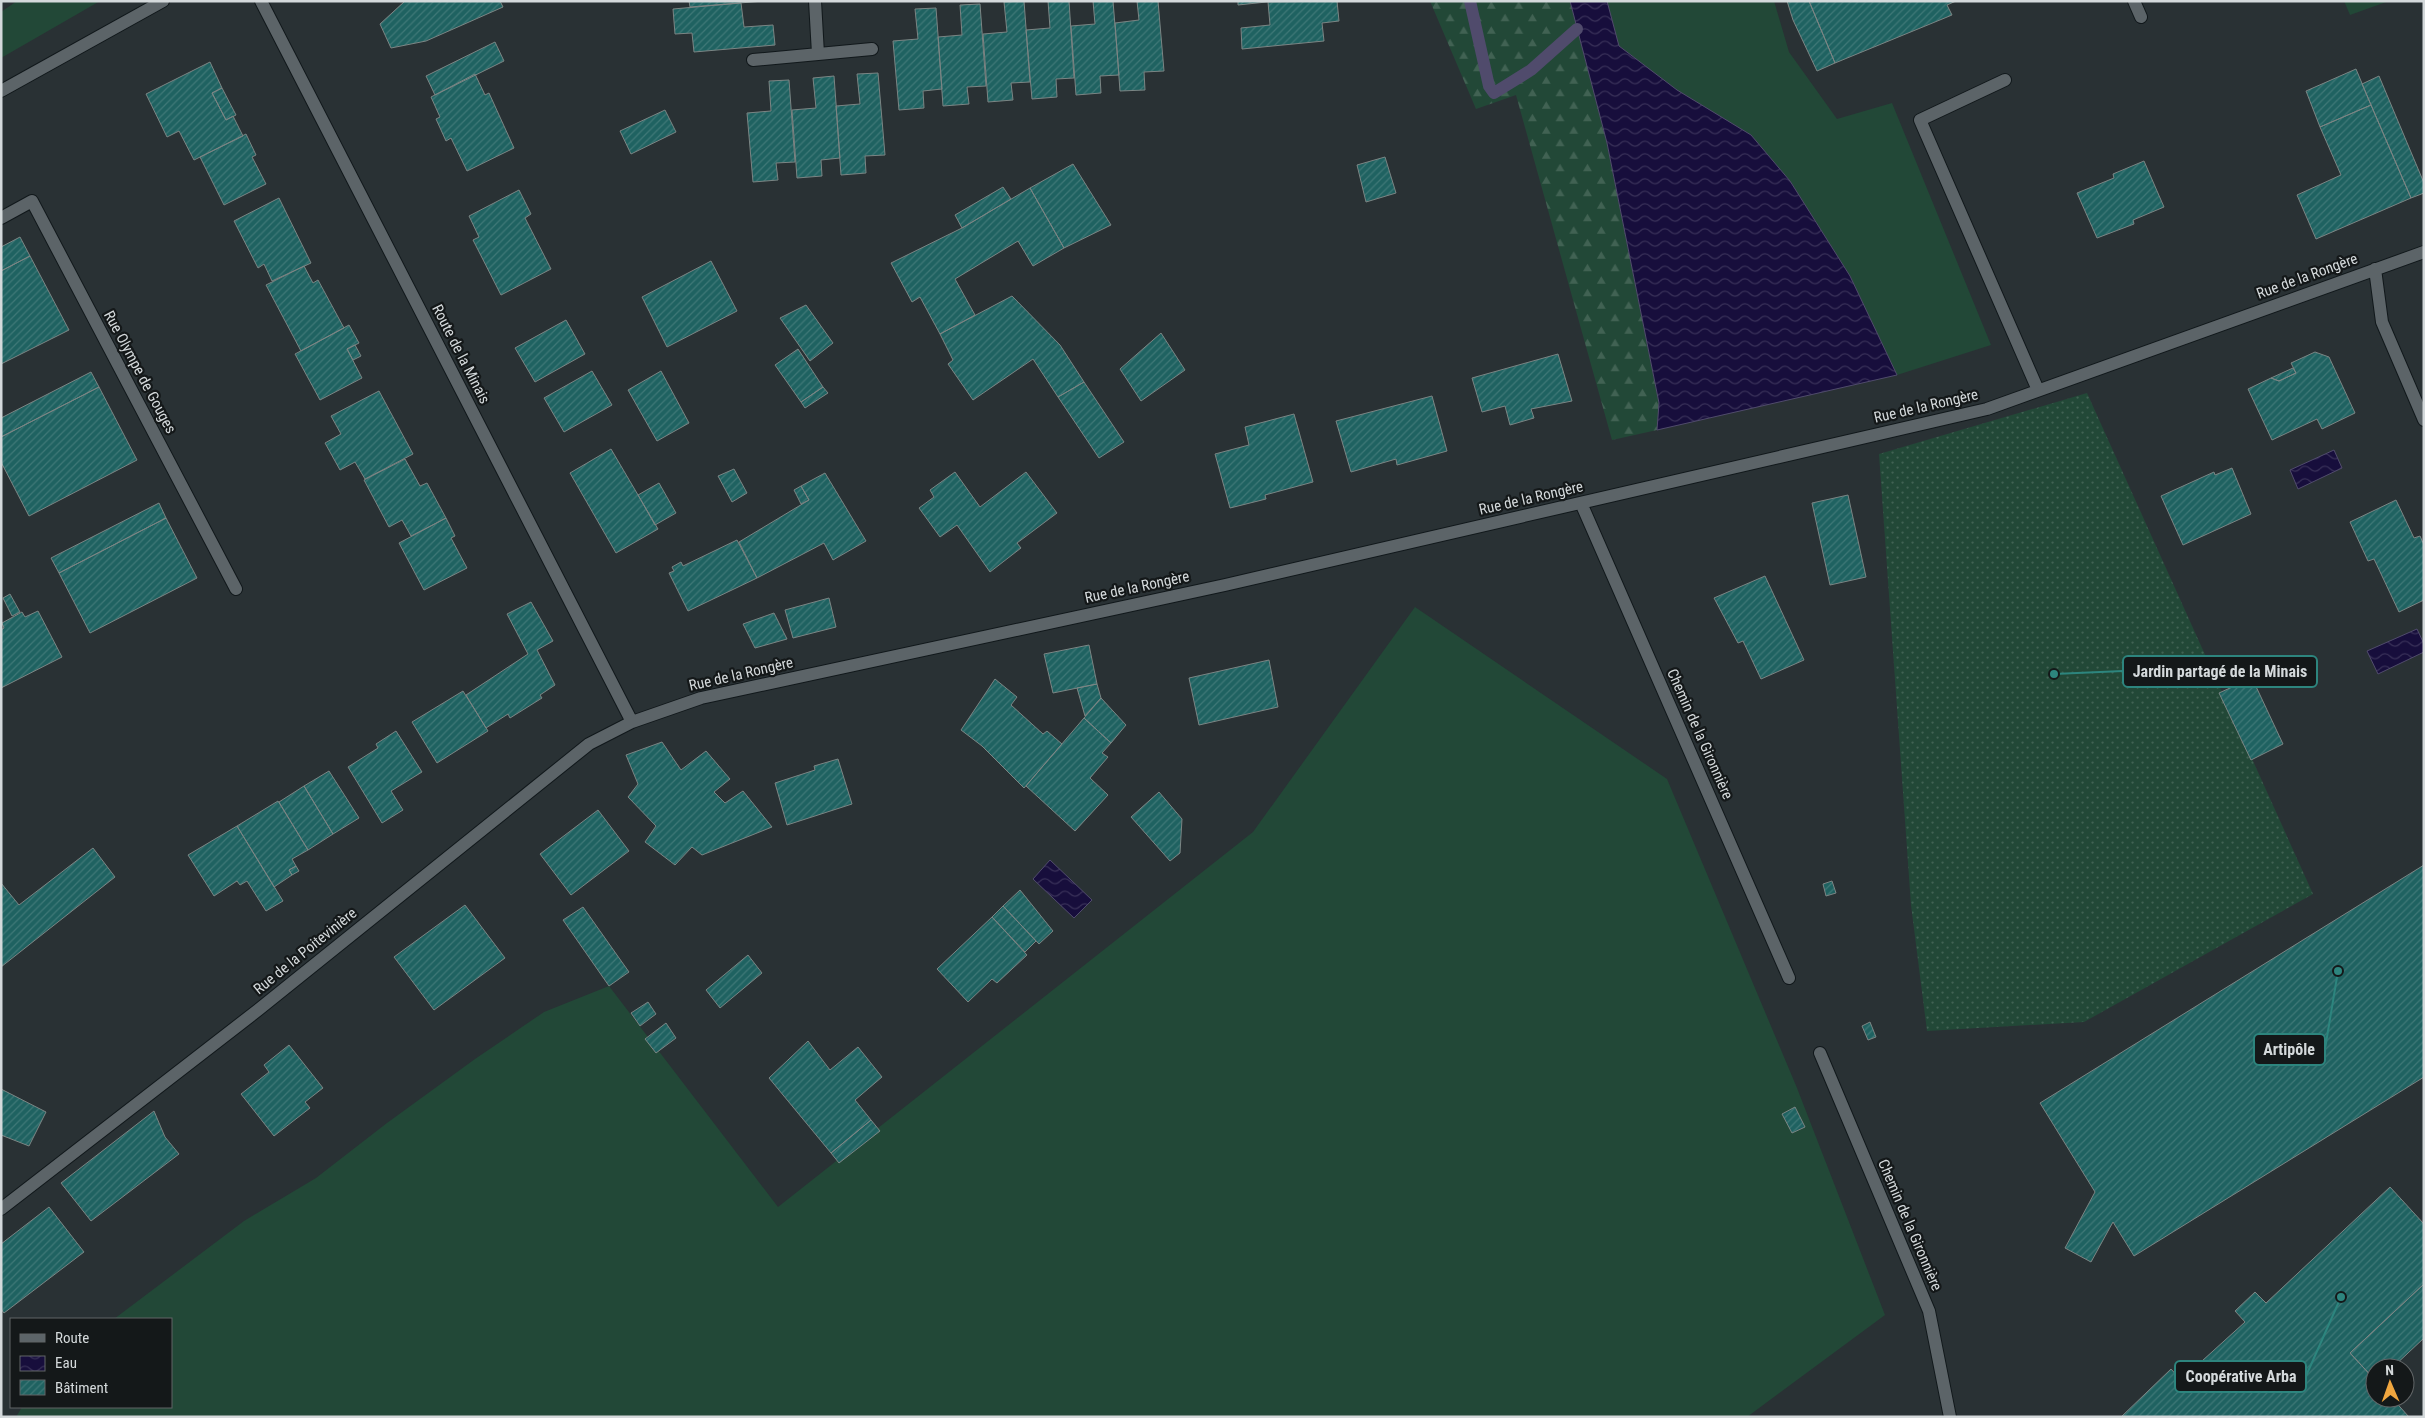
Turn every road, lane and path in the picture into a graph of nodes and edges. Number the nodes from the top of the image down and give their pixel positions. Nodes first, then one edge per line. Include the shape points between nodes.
1 (163, 1) edge
2 (261, 1) edge
3 (815, 1) edge
4 (2134, 1) edge
5 (2141, 17) dead end
6 (872, 49) dead end
7 (818, 54) junction
8 (753, 60) dead end
9 (2005, 80) dead end
10 (1, 91) edge
11 (1, 218) edge
12 (2424, 252) edge
13 (2375, 269) junction
14 (2038, 390) junction
15 (2424, 420) edge
16 (1581, 503) junction
17 (236, 589) dead end
18 (632, 722) junction
19 (1789, 978) dead end
20 (1820, 1053) dead end
21 (1, 1209) edge
22 (1950, 1417) edge

1 - 10 street
2 - 18 street, Route de la Minais
3 - 7 street
4 - 5 street
6 - 7 street
7 - 8 street
9 - 14 street via 1920,120
11 - 17 street, Rue Olympe de Gouges via 32,201
12 - 13 street, Rue de la Rongère
13 - 14 street, Rue de la Rongère
13 - 15 street via 2382,322
14 - 16 street, Rue de la Rongère via 1987,409
16 - 18 street, Rue de la Rongère via 1225,585 701,698
16 - 19 street, Chemin de la Gironnière
18 - 21 street, Rue de la Poitevinière via 589,744 258,1010
20 - 22 street, Chemin de la Gironnière via 1929,1311

